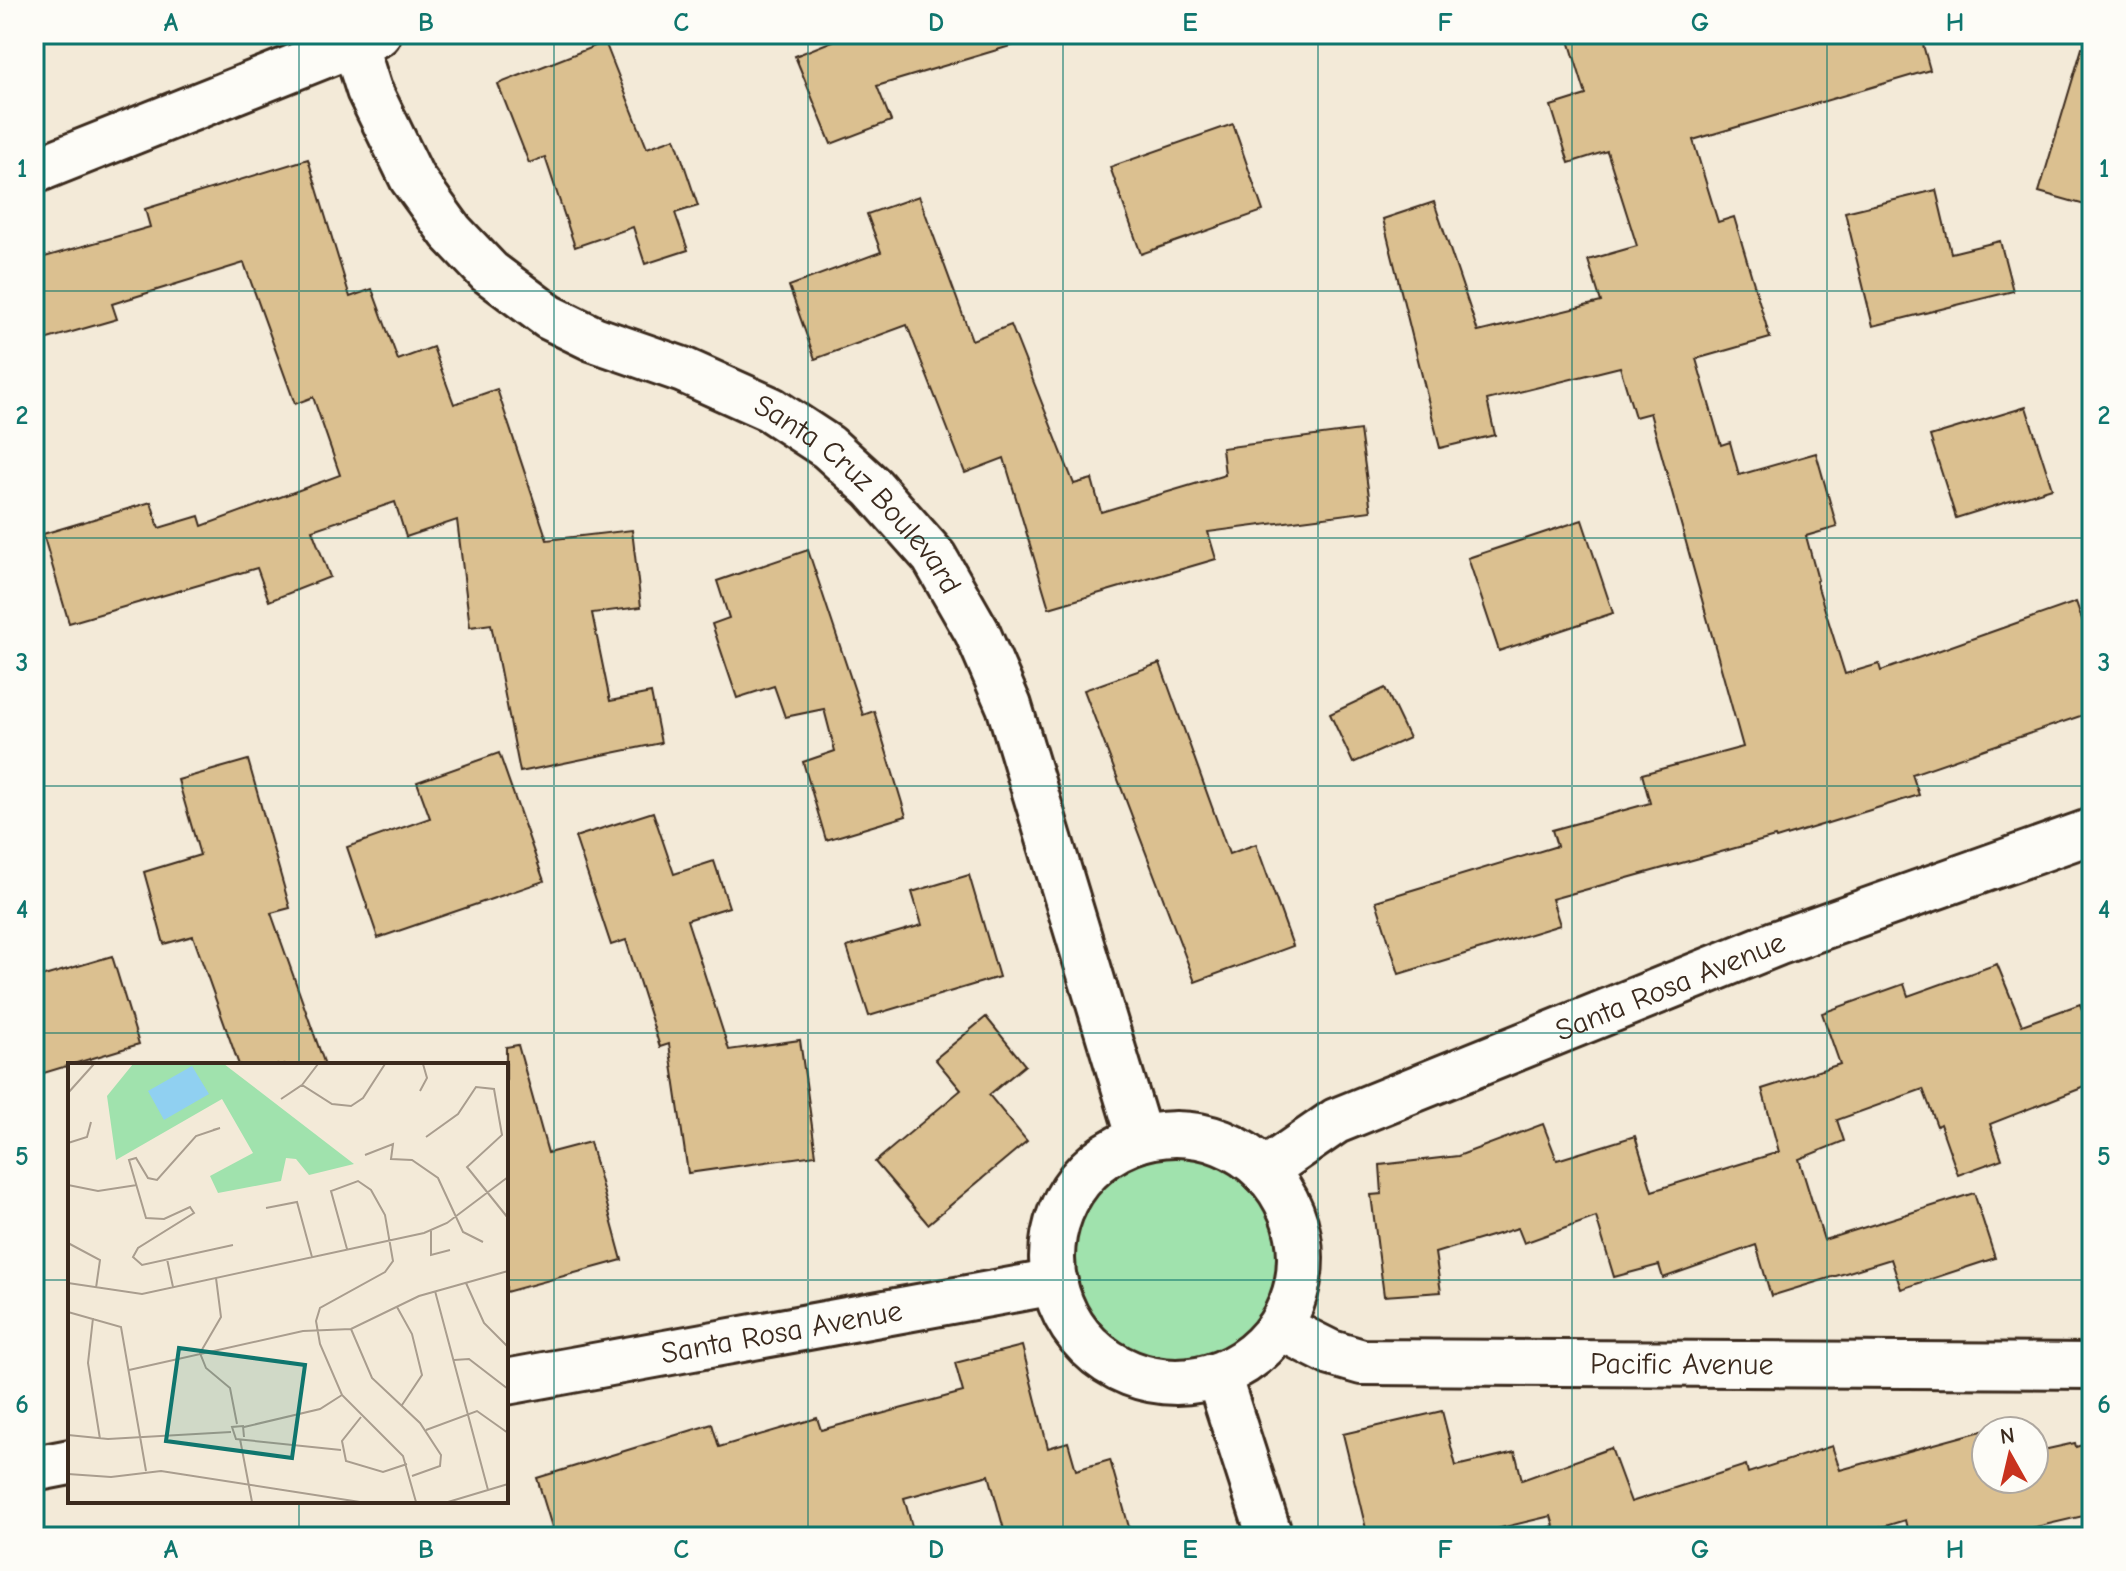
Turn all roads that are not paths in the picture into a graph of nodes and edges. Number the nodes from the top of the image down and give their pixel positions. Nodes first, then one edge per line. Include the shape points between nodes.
1 (362, 37) edge
2 (34, 171) edge
3 (2092, 831) edge
4 (1140, 1139) junction
5 (1264, 1171) junction
6 (1055, 1282) junction
7 (1281, 1328) junction
8 (2092, 1366) edge
9 (1218, 1375) junction
10 (508, 1382) edge
11 (68, 1462) edge
12 (34, 1469) edge
13 (1270, 1537) edge

1 - 2 street
1 - 4 street, Santa Cruz Boulevard via 369,90 412,178 451,232 489,272 549,317 770,409 828,447 934,557 977,632 1009,706
3 - 5 street, Santa Rosa Avenue via 1777,943 1336,1121
4 - 5 street via 1207,1139
4 - 6 street via 1111,1151 1068,1194 1056,1223
5 - 7 street via 1287,1201 1301,1256 1293,1305
6 - 9 street via 1074,1329 1109,1363 1156,1381
6 - 10 street, Santa Rosa Avenue
7 - 8 street, Pacific Avenue via 1362,1362
7 - 9 street via 1262,1350
9 - 13 street
11 - 12 street

